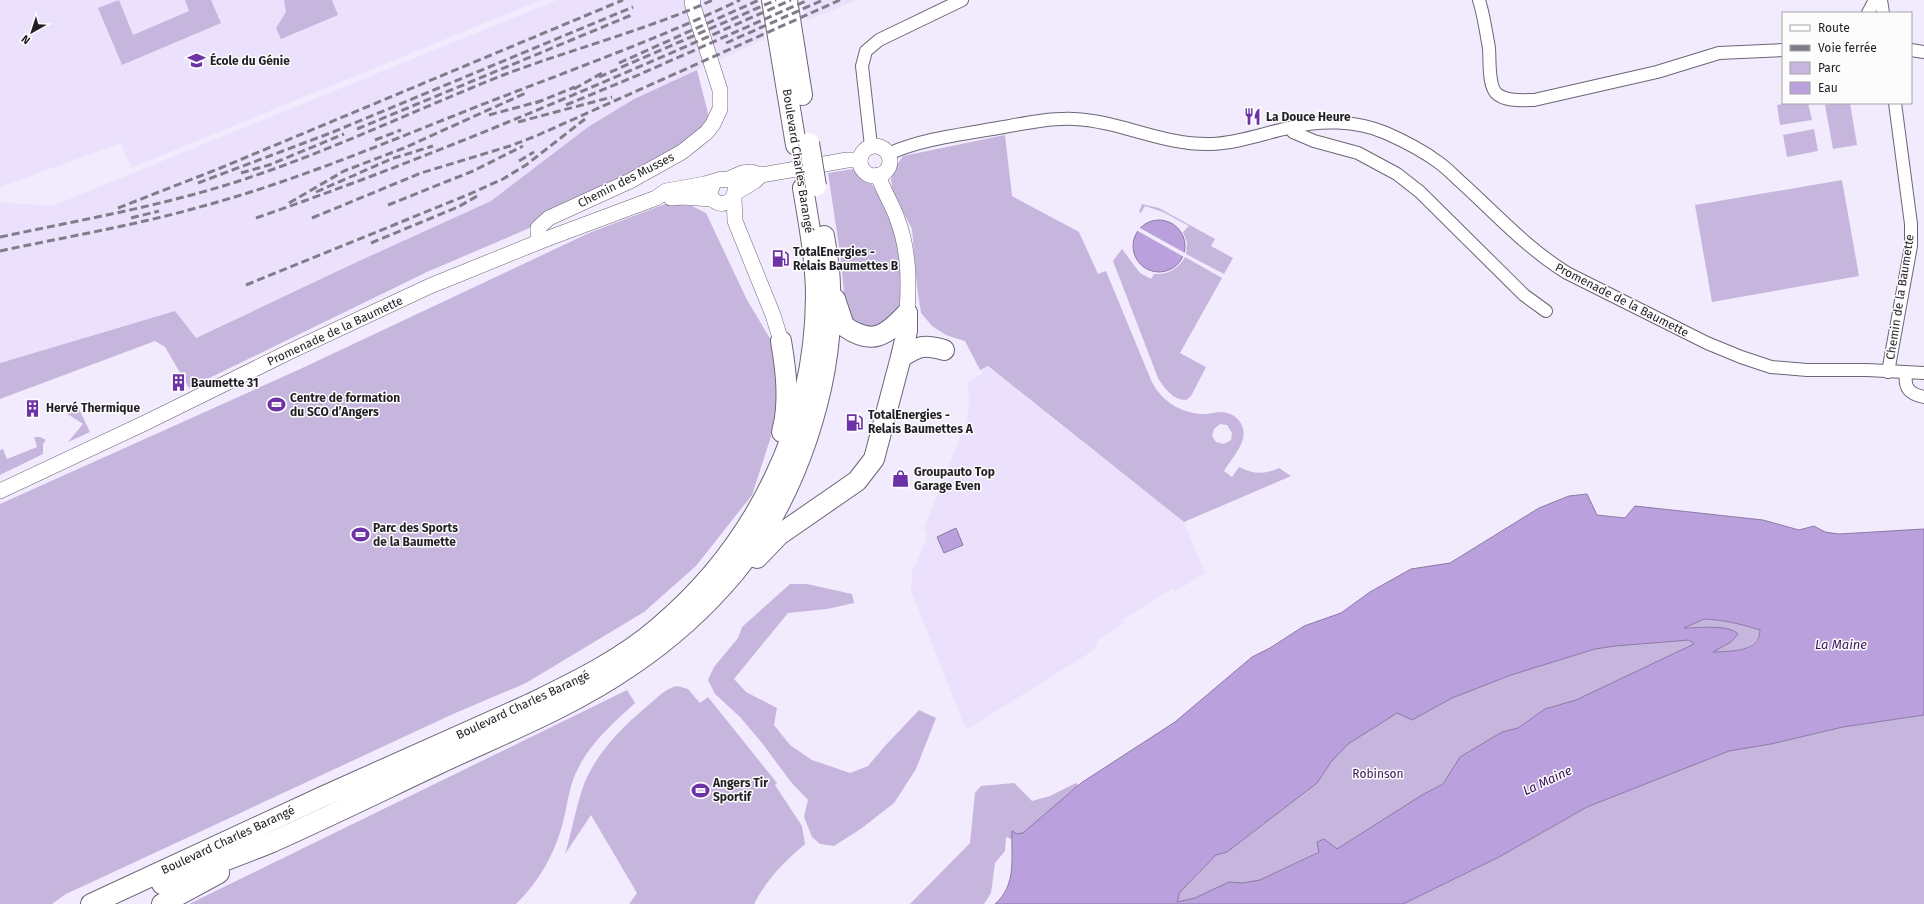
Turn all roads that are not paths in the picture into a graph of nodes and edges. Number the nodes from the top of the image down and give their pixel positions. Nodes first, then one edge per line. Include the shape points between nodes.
1 (693, 0) edge
2 (772, 0) edge
3 (787, 0) edge
4 (962, 0) edge
5 (1479, 0) edge
6 (1875, 0) edge
7 (1881, 0) edge
8 (1869, 12) edge
9 (1883, 12) edge
10 (1782, 50) edge
11 (1912, 50) edge
12 (1924, 52) edge
13 (1895, 104) edge
14 (1310, 124) junction
15 (1290, 128) junction
16 (1314, 140) junction
17 (803, 144) junction
18 (871, 146) junction
19 (888, 154) junction
20 (860, 160) junction
21 (761, 175) junction
22 (878, 175) junction
23 (720, 181) junction
24 (810, 187) junction
25 (734, 195) junction
26 (656, 198) junction
27 (716, 201) junction
28 (807, 213) junction
29 (735, 221) junction
30 (795, 233) dead end
31 (541, 241) junction
32 (830, 287) junction
33 (1546, 310) dead end
34 (907, 313) junction
35 (781, 341) joint
36 (944, 350) dead end
37 (901, 358) junction
38 (1888, 372) junction
39 (1906, 373) junction
40 (1924, 373) edge
41 (1924, 397) edge
42 (776, 474) junction
43 (0, 491) edge
44 (736, 572) junction
45 (270, 842) junction
46 (91, 904) edge
47 (116, 904) edge
48 (162, 904) edge

1 - 31 street, Chemin des Musses via 720,90 720,109 714,124 682,152 630,181 549,218 538,228
2 - 17 highway, Boulevard Charles Barangé
3 - 17 highway, Boulevard Charles Barangé
4 - 18 street via 879,40 866,52 862,66
5 - 10 street via 1495,92 1502,97 1515,100 1534,100 1649,74 1719,53
6 - 8 street
7 - 9 street
11 - 12 street
13 - 38 street, Chemin de la Baumette via 1911,224 1910,246
14 - 15 street, Promenade de la Baumette
14 - 16 street via 1310,133
14 - 38 street, Promenade de la Baumette via 1334,122 1357,125 1384,132 1412,145 1438,162 1545,260 1708,343 1771,367
15 - 16 street via 1293,132
15 - 19 street, Promenade de la Baumette via 1255,138 1195,144 1073,119 1032,122 956,135 901,148
16 - 33 street via 1358,153 1397,174 1420,192 1524,295
17 - 24 highway, Boulevard Charles Barangé
18 - 19 street via 881,147
18 - 20 street via 863,151
19 - 22 street via 888,167
20 - 21 street, Promenade de la Baumette
20 - 22 street via 861,166 868,173
21 - 23 street, Promenade de la Baumette via 752,172 742,173
21 - 25 street, Promenade de la Baumette
22 - 34 street via 898,219 905,244 909,274
23 - 25 street via 732,185
23 - 26 street, Promenade de la Baumette via 666,191
23 - 27 street via 710,192
24 - 28 highway, Boulevard Charles Barangé
24 - 32 highway, Boulevard Charles Barangé
25 - 27 street, Promenade de la Baumette via 726,204
25 - 29 street
26 - 27 street, Promenade de la Baumette
26 - 31 street, Promenade de la Baumette
27 - 29 street
28 - 30 highway
28 - 42 highway, Boulevard Charles Barangé via 816,295 814,333 806,388 794,429
29 - 35 street
31 - 43 street, Promenade de la Baumette via 430,286
32 - 34 highway via 844,326 864,338 884,334
32 - 44 highway, Boulevard Charles Barangé via 827,353 821,388 809,431 778,505
34 - 37 highway via 907,331
35 - 42 highway via 785,363 786,400 783,429 776,452
36 - 37 highway via 928,346 916,348
37 - 44 highway via 874,459 857,482 779,534 748,566
38 - 39 street, Promenade de la Baumette
39 - 40 street, Promenade de la Baumette
39 - 41 street, Chemin de la Baumette via 1905,383 1908,389 1913,394
42 - 46 highway, Boulevard Charles Barangé via 762,505 721,566 658,628 613,660 530,704
44 - 45 highway, Boulevard Charles Barangé via 669,638 604,683 545,714
45 - 47 highway, Boulevard Charles Barangé via 145,890
45 - 48 highway via 241,861

